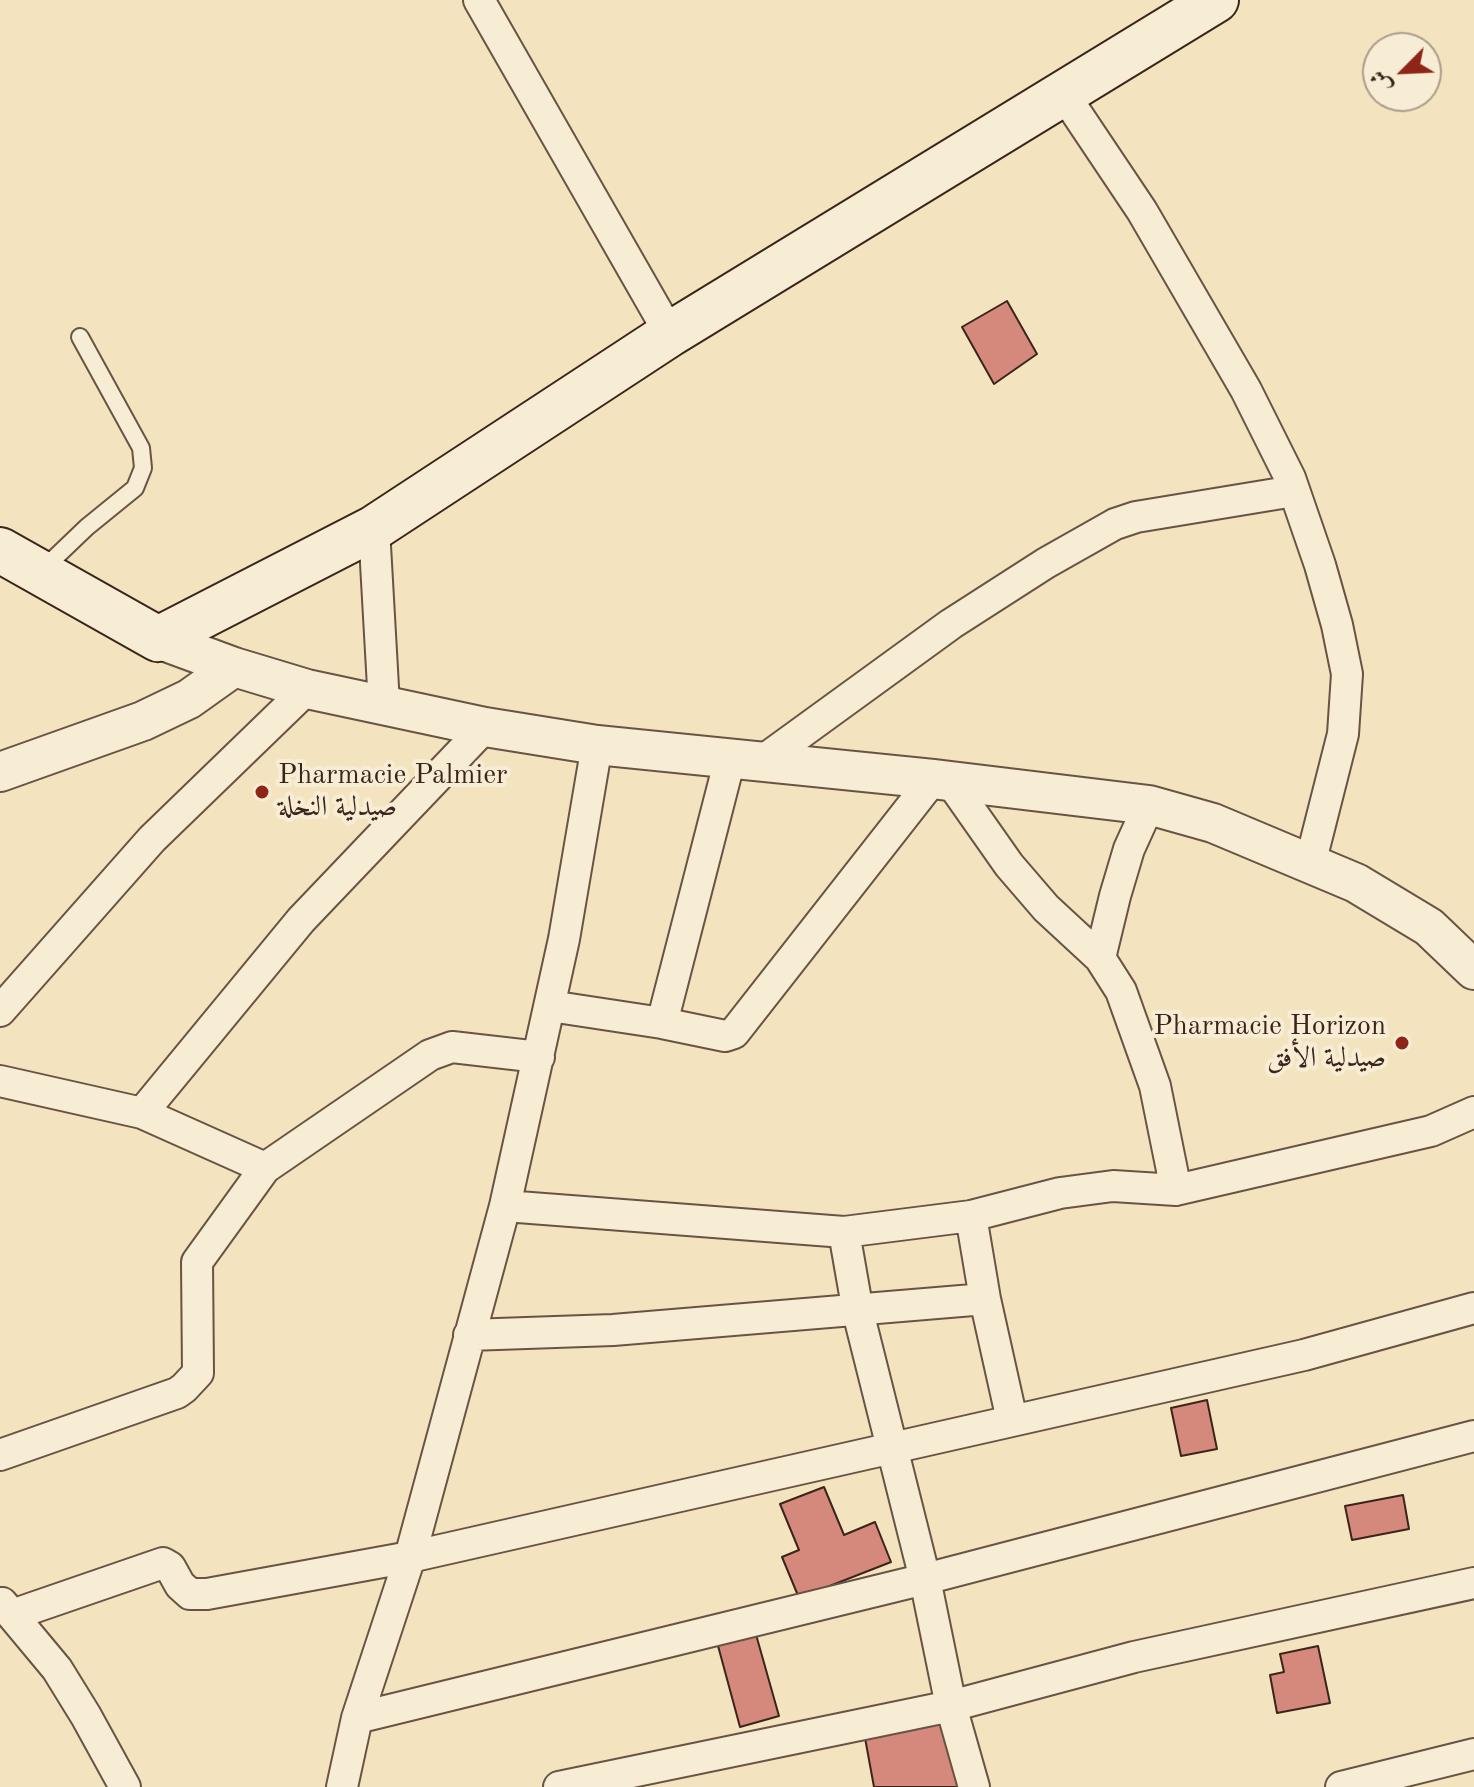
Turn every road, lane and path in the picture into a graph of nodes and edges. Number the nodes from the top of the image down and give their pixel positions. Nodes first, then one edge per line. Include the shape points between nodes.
1 (479, 0) edge
2 (1216, 0) edge
3 (1063, 93) junction
4 (670, 334) junction
5 (80, 337) dead end
6 (1294, 491) junction
7 (374, 528) junction
8 (0, 550) edge
9 (39, 573) junction
10 (158, 639) junction
11 (234, 667) junction
12 (307, 689) junction
13 (384, 705) junction
14 (485, 727) junction
15 (597, 745) junction
16 (746, 761) junction
17 (0, 772) edge
18 (941, 780) junction
19 (1149, 805) junction
20 (1310, 864) junction
21 (1100, 958) junction
22 (1474, 970) edge
23 (550, 1006) junction
24 (0, 1011) edge
25 (662, 1023) junction
26 (539, 1057) junction
27 (0, 1081) edge
28 (1474, 1112) edge
29 (142, 1113) junction
30 (265, 1168) junction
31 (1176, 1190) junction
32 (505, 1206) junction
33 (971, 1216) junction
34 (844, 1232) junction
35 (985, 1299) junction
36 (1474, 1308) edge
37 (858, 1312) junction
38 (469, 1335) junction
39 (1012, 1420) junction
40 (1474, 1436) edge
41 (893, 1448) junction
42 (0, 1455) edge
43 (410, 1557) junction
44 (925, 1579) junction
45 (1474, 1583) edge
46 (3, 1604) edge
47 (951, 1706) junction
48 (357, 1718) junction
49 (1474, 1754) edge
50 (1356, 1785) edge
51 (125, 1787) edge
52 (342, 1787) edge
53 (559, 1787) edge
54 (974, 1787) edge

1 - 4 street
2 - 3 main road
3 - 4 main road
3 - 6 street via 1142,211 1238,376
4 - 7 main road
5 - 9 lane via 141,448 143,468 135,488
6 - 16 street via 1115,524 951,624
6 - 20 street via 1329,595 1347,674 1343,734
7 - 10 main road
7 - 13 street
8 - 9 main road
9 - 10 main road
10 - 11 street
11 - 12 street
11 - 17 street via 189,699 143,721
12 - 13 street
12 - 24 street via 152,839
13 - 14 street
14 - 15 street
14 - 29 street via 301,920
15 - 16 street
15 - 23 street
16 - 18 street
16 - 25 street
18 - 19 street
18 - 21 street via 1027,887
18 - 25 street via 734,1033 725,1036
19 - 20 street via 1213,823
19 - 21 street via 1126,861
20 - 22 street via 1356,883 1429,927
21 - 31 street via 1121,991 1155,1086
23 - 25 street
23 - 26 street
26 - 30 street via 452,1047 430,1055
26 - 32 street
27 - 29 street
28 - 31 street via 1431,1131
29 - 30 street
30 - 42 street via 197,1262 198,1373 177,1393
31 - 33 street via 1099,1188
32 - 34 street
32 - 38 street
33 - 34 street
33 - 35 street
34 - 37 street
35 - 37 street
35 - 39 street
36 - 39 street via 1304,1355
37 - 38 street
37 - 41 street
38 - 43 street
39 - 41 street
40 - 44 street
41 - 43 street
41 - 44 street
43 - 46 street via 207,1594 190,1594 163,1563
43 - 48 street
44 - 47 street
44 - 48 street
45 - 47 street via 1134,1657
46 - 51 street via 57,1669
47 - 53 street
47 - 54 street
48 - 52 street
49 - 50 street

